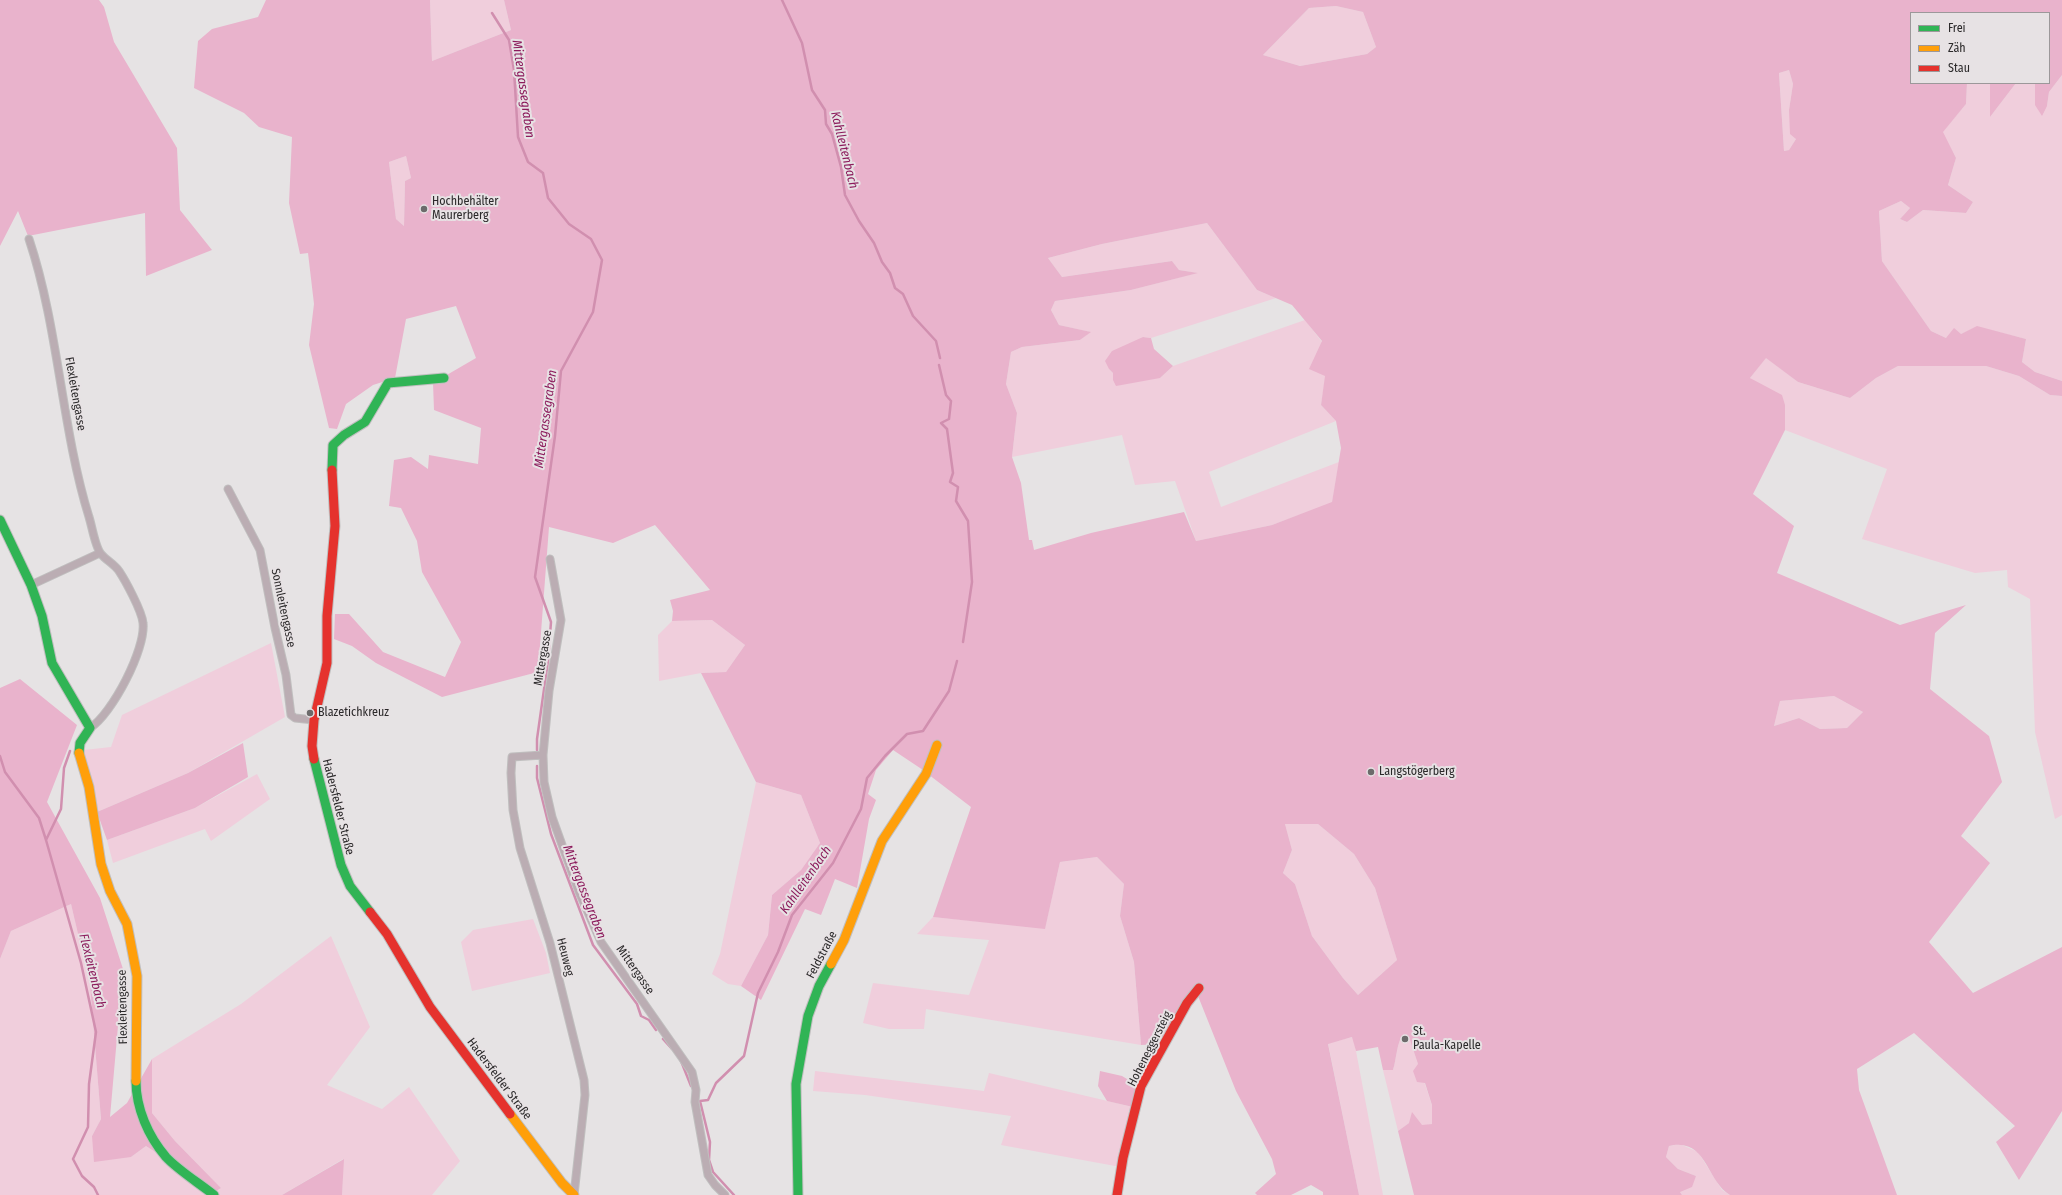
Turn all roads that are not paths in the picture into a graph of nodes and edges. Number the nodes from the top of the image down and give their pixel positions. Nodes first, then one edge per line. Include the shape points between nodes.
1 (29, 239) dead end
2 (444, 378) dead end
3 (228, 489) dead end
4 (0, 520) edge
5 (100, 553) junction
6 (550, 559) dead end
7 (31, 585) junction
8 (314, 720) junction
9 (90, 728) junction
10 (937, 745) dead end
11 (543, 755) junction
12 (1199, 988) dead end
13 (214, 1195) edge
14 (574, 1195) edge
15 (725, 1195) edge
16 (798, 1195) edge
17 (1117, 1195) edge

1 - 5 street, Flexleitengasse via 45,299 79,483
2 - 8 street, Hadersfelder Straße via 388,383 365,422 333,444 334,526 327,663
3 - 8 street, Sonnleitengasse via 260,550 286,675 291,715 295,718
4 - 7 street
5 - 7 street
5 - 9 street, Flexleitengasse via 118,570 131,592 143,622 140,646 119,694 98,723
6 - 11 street, Mittergasse via 561,620 550,683
7 - 9 street via 42,616 52,663
8 - 14 street, Hadersfelder Straße via 312,746 315,770 341,865 350,886 387,934 430,1007
9 - 13 street, Flexleitengasse via 80,743 79,758 89,787 101,864 110,891 127,924 137,976 136,1098 146,1126 166,1157
10 - 16 street, Feldstraße via 926,774 882,841 844,940 819,986 808,1016 796,1084
11 - 14 street, Heuweg via 512,757 513,810 520,848 550,943 584,1080 585,1096
11 - 15 street, Mittergasse via 544,782 552,817 582,899 601,942 692,1072 708,1175
12 - 17 street, Hoheneggersteig via 1187,1003 1141,1086 1123,1158

